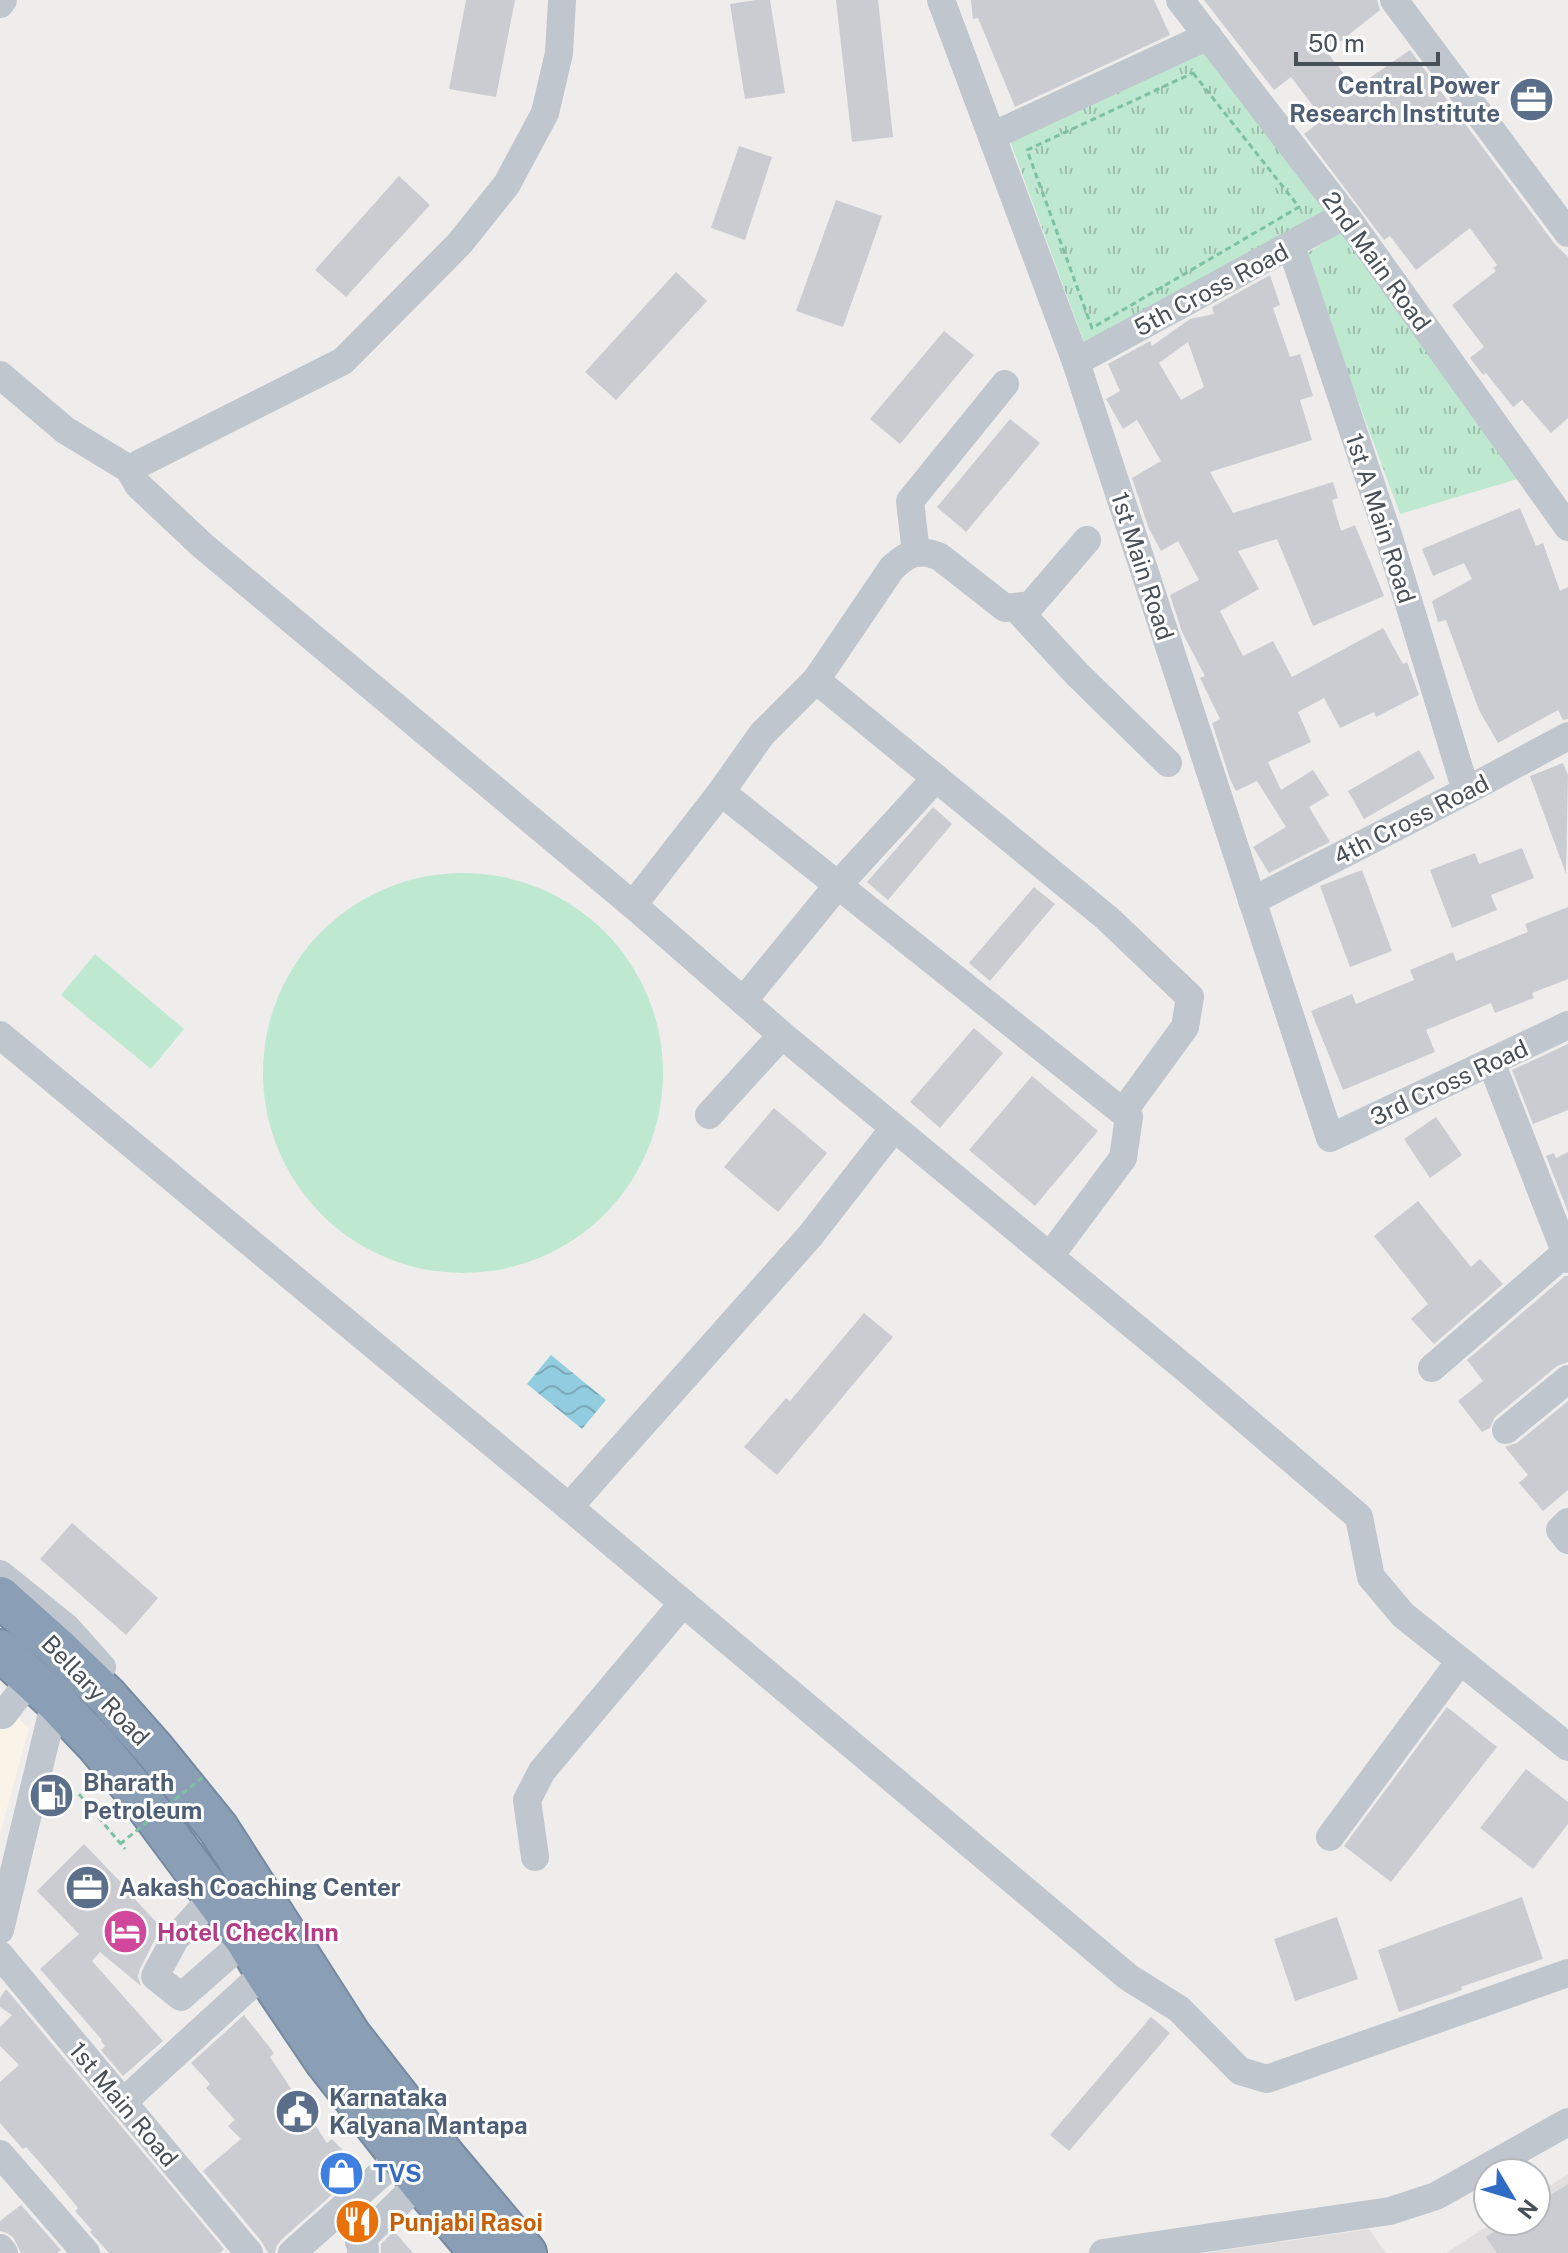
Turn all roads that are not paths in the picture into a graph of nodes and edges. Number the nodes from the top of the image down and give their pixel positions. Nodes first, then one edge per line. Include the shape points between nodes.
1 (562, 0) edge
2 (941, 0) edge
3 (1180, 0) edge
4 (1394, 0) edge
5 (1208, 36) junction
6 (992, 136) junction
7 (1345, 215) junction
8 (1568, 233) edge
9 (1291, 246) junction
10 (1076, 362) junction
11 (0, 375) edge
12 (1005, 384) dead end
13 (129, 469) junction
14 (1568, 527) edge
15 (1087, 540) dead end
16 (916, 553) junction
17 (1015, 607) junction
18 (816, 680) junction
19 (1568, 736) edge
20 (1168, 763) dead end
21 (936, 778) junction
22 (1466, 791) junction
23 (721, 792) junction
24 (838, 885) junction
25 (1252, 901) junction
26 (633, 905) junction
27 (743, 1001) junction
28 (1568, 1025) edge
29 (0, 1035) edge
30 (782, 1035) junction
31 (1491, 1062) junction
32 (1123, 1112) junction
33 (709, 1115) dead end
34 (894, 1128) junction
35 (1330, 1138) joint
36 (1050, 1256) junction
37 (1566, 1256) edge
38 (1432, 1368) dead end
39 (1568, 1379) edge
40 (1506, 1430) dead end
41 (569, 1507) junction
42 (0, 1574) edge
43 (0, 1597) edge
44 (683, 1603) junction
45 (0, 1650) edge
46 (1460, 1661) junction
47 (43, 1690) junction
48 (1, 1716) edge
49 (134, 1726) junction
50 (1568, 1747) edge
51 (1330, 1837) dead end
52 (535, 1857) dead end
53 (214, 1896) junction
54 (0, 1930) edge
55 (0, 1955) edge
56 (256, 1956) junction
57 (1568, 1973) edge
58 (122, 2103) junction
59 (1568, 2122) edge
60 (0, 2154) edge
61 (410, 2169) junction
62 (0, 2248) edge
63 (365, 2252) edge
64 (4, 2253) edge
65 (86, 2253) edge
66 (249, 2253) edge
67 (292, 2253) edge
68 (480, 2253) edge
69 (526, 2253) edge
70 (1103, 2253) edge

1 - 13 street via 559,53 545,113 507,184 460,243 343,361
2 - 6 street, 1st Main Road
3 - 5 street, 2nd Main Road
4 - 8 street
5 - 6 street
5 - 7 street, 2nd Main Road
6 - 10 street, 1st Main Road
7 - 9 street, 5th Cross Road
7 - 14 street, 2nd Main Road
9 - 10 street, 5th Cross Road
9 - 22 street, 1st A Main Road via 1389,538
10 - 25 street, 1st Main Road
11 - 13 street via 65,430
12 - 16 street via 910,501
13 - 26 street via 138,485 203,546
15 - 17 street via 1031,605
16 - 17 street via 940,557 1005,608
16 - 18 street via 906,554 892,568
17 - 20 street
18 - 21 street
18 - 23 street via 762,734
19 - 22 street, 4th Cross Road
21 - 24 street
21 - 32 street via 1107,918 1190,997 1185,1027
22 - 25 street, 4th Cross Road
23 - 24 street
23 - 26 street
24 - 27 street
24 - 32 street
25 - 35 street, 1st Main Road
26 - 27 street
27 - 30 street
28 - 31 street, 3rd Cross Road
29 - 41 street
30 - 33 street
30 - 34 street
31 - 35 street, 3rd Cross Road
31 - 37 street
32 - 36 street via 1129,1117 1123,1158
34 - 36 street
34 - 41 street via 810,1236
36 - 46 street via 1359,1517 1371,1577 1403,1615
37 - 38 street
39 - 40 street
41 - 44 street
42 - 49 street via 67,1628 130,1698
43 - 49 highway, Bellary Road
44 - 52 street via 542,1771 527,1800
44 - 57 street via 1128,1977 1179,2009 1240,2071 1267,2079
45 - 47 highway, Bellary Road
46 - 50 street
46 - 51 street
47 - 48 street
47 - 53 highway, Bellary Road via 96,1744
47 - 54 street
49 - 69 highway, Bellary Road via 218,1828 351,2036
53 - 56 highway, Bellary Road
53 - 56 street via 175,1939 155,1976 181,1997
55 - 58 street, 1st Main Road
56 - 58 street
56 - 61 highway, Bellary Road via 325,2061
58 - 66 street, 1st Main Road
59 - 70 street via 1436,2196 1390,2211
60 - 65 street
61 - 63 street via 359,2242
61 - 67 street
61 - 68 highway, Bellary Road
62 - 64 street

